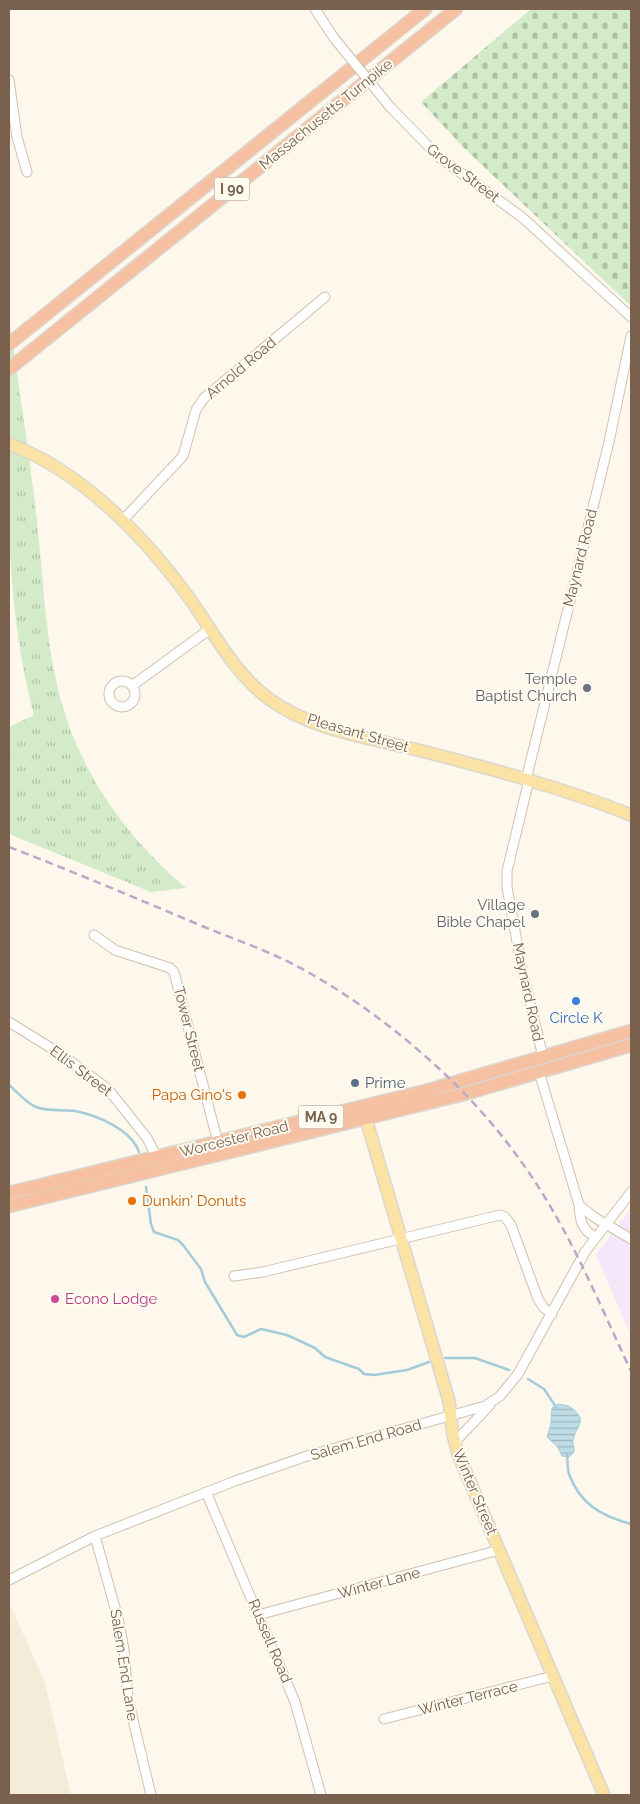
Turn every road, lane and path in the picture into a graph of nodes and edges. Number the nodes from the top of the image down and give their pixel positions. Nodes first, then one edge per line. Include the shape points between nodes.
1 (315, 9) edge
2 (425, 9) edge
3 (456, 9) edge
4 (9, 80) edge
5 (27, 172) dead end
6 (325, 297) dead end
7 (631, 318) edge
8 (631, 336) edge
9 (9, 344) edge
10 (9, 369) edge
11 (9, 444) edge
12 (122, 521) junction
13 (210, 629) junction
14 (133, 685) dead end
15 (528, 780) junction
16 (631, 814) edge
17 (94, 935) dead end
18 (9, 1022) edge
19 (631, 1031) edge
20 (631, 1045) edge
21 (542, 1057) junction
22 (540, 1072) junction
23 (366, 1119) junction
24 (218, 1143) junction
25 (157, 1158) junction
26 (631, 1192) edge
27 (9, 1193) edge
28 (579, 1204) junction
29 (9, 1206) edge
30 (606, 1224) junction
31 (402, 1237) junction
32 (595, 1237) junction
33 (631, 1238) edge
34 (234, 1276) dead end
35 (552, 1314) junction
36 (493, 1401) junction
37 (451, 1416) junction
38 (454, 1443) junction
39 (206, 1492) junction
40 (95, 1536) junction
41 (499, 1550) junction
42 (9, 1580) edge
43 (258, 1615) junction
44 (553, 1676) junction
45 (384, 1720) dead end
46 (151, 1795) edge
47 (320, 1795) edge
48 (604, 1795) edge

1 - 7 street, Grove Street, bridge via 334,38 391,108 439,157 523,218
2 - 9 highway, Massachusetts Turnpike / I 90
3 - 10 highway, Massachusetts Turnpike / I 90
4 - 5 street via 17,137
6 - 12 street, Arnold Road via 204,398 196,410 187,448 178,463
8 - 15 street, Maynard Road via 609,442
11 - 12 main road, Pleasant Street via 76,480
12 - 13 main road, Pleasant Street via 170,573
13 - 14 street
13 - 15 main road, Pleasant Street via 250,682 292,713 330,728
15 - 16 main road, Pleasant Street
15 - 21 street, Maynard Road via 508,862 506,887
17 - 24 street, Tower Street via 115,950 174,972
18 - 25 street, Ellis Street via 108,1089 147,1138
19 - 21 highway, Worcester Road / MA 9
20 - 22 highway, Worcester Road / MA 9
21 - 24 highway, Worcester Road / MA 9 via 426,1091
22 - 23 highway, Worcester Road / MA 9
22 - 28 street
23 - 29 highway, Worcester Road / MA 9
23 - 31 main road, Winter Street
24 - 25 highway, Worcester Road / MA 9
25 - 27 highway, Worcester Road / MA 9
26 - 30 street, Salem End Road
28 - 30 street
28 - 32 street via 584,1228
30 - 32 street, Salem End Road
30 - 33 street
31 - 34 street via 263,1272
31 - 35 street via 503,1216 511,1225 541,1304
31 - 37 main road, Winter Street
32 - 35 street, Salem End Road
35 - 36 street, Salem End Road via 518,1374
36 - 37 street, Salem End Road
36 - 38 street
37 - 38 main road, Winter Street
37 - 39 street, Salem End Road via 308,1456
38 - 41 main road, Winter Street
39 - 40 street, Salem End Road
39 - 43 street, Russell Road
40 - 42 street, Salem End Road
40 - 46 street, Salem End Lane via 120,1630 128,1699
41 - 43 street, Winter Lane
41 - 44 main road, Winter Street
43 - 47 street, Russell Road via 295,1702
44 - 45 street, Winter Terrace
44 - 48 main road, Winter Street

